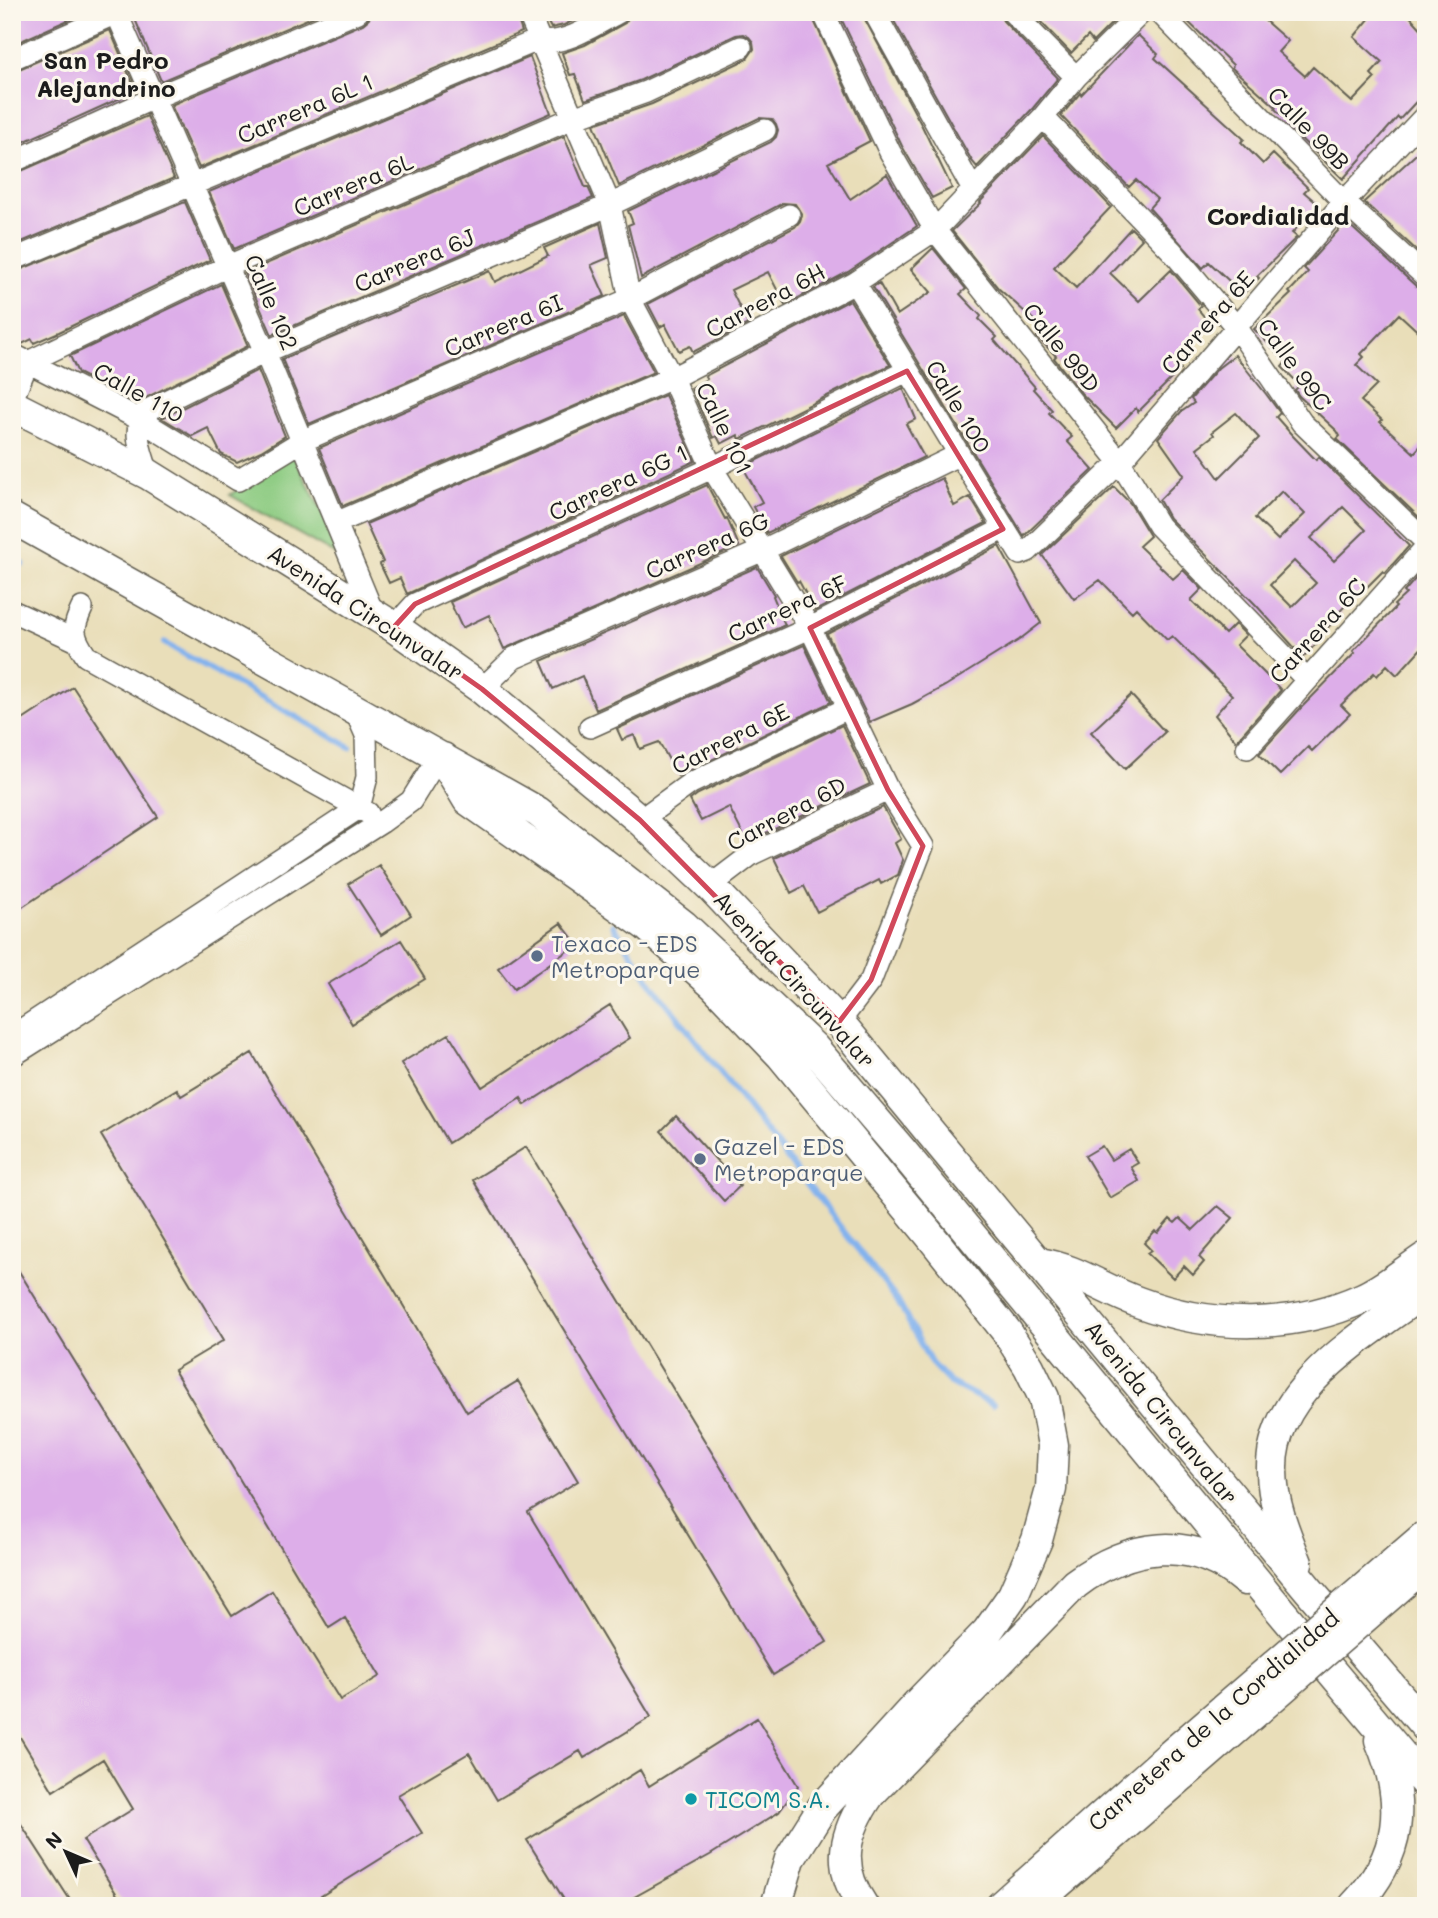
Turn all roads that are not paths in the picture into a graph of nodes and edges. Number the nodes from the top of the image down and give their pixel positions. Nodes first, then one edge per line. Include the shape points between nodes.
1 (358, 12) edge
2 (528, 12) edge
3 (619, 12) edge
4 (823, 12) edge
5 (874, 12) edge
6 (1012, 12) edge
7 (1142, 12) edge
8 (1159, 12) edge
9 (117, 13) edge
10 (538, 40) junction
11 (741, 47) dead end
12 (12, 59) edge
13 (1076, 77) junction
14 (154, 98) junction
15 (1426, 115) edge
16 (1044, 117) junction
17 (573, 118) junction
18 (765, 130) dead end
19 (12, 162) edge
20 (192, 183) junction
21 (973, 190) junction
22 (1344, 202) junction
23 (610, 205) junction
24 (789, 215) dead end
25 (935, 230) junction
26 (12, 260) edge
27 (228, 266) junction
28 (1426, 276) edge
29 (855, 283) junction
30 (630, 299) junction
31 (1237, 328) junction
32 (265, 352) junction
33 (20, 358) edge
34 (907, 371) junction
35 (672, 379) junction
36 (12, 402) edge
37 (139, 419) junction
38 (302, 440) junction
39 (958, 454) junction
40 (1120, 462) junction
41 (712, 468) junction
42 (148, 474) junction
43 (238, 481) joint
44 (12, 517) edge
45 (336, 523) junction
46 (1003, 529) junction
47 (1426, 541) edge
48 (1426, 548) edge
49 (761, 551) junction
50 (1020, 554) joint
51 (82, 608) dead end
52 (12, 611) edge
53 (384, 621) junction
54 (810, 628) junction
55 (75, 640) junction
56 (1307, 680) junction
57 (482, 689) junction
58 (848, 708) junction
59 (355, 710) junction
60 (590, 727) dead end
61 (1247, 748) dead end
62 (441, 757) junction
63 (888, 790) junction
64 (359, 808) junction
65 (640, 820) junction
66 (382, 822) junction
67 (710, 886) junction
68 (839, 1023) junction
69 (12, 1036) edge
70 (12, 1056) edge
71 (902, 1150) junction
72 (929, 1234) junction
73 (948, 1256) junction
74 (1426, 1257) edge
75 (1039, 1263) junction
76 (1426, 1290) edge
77 (1030, 1306) junction
78 (1426, 1535) edge
79 (1426, 1564) edge
80 (1308, 1589) junction
81 (1279, 1609) junction
82 (1398, 1695) junction
83 (1363, 1709) junction
84 (1426, 1712) edge
85 (1426, 1727) edge
86 (1176, 1766) junction
87 (1426, 1784) edge
88 (776, 1906) edge
89 (863, 1906) edge
90 (1001, 1906) edge
91 (1032, 1906) edge
92 (1354, 1906) edge

1 - 14 street
2 - 10 street, Calle 101
3 - 10 street, Carrera 6L 1 via 558,40
4 - 25 street, Calle 99D via 890,152
5 - 21 street
6 - 13 street
7 - 13 street, Carrera 6H
8 - 22 street, Calle 99B
9 - 12 street
9 - 14 street, Calle 102
10 - 17 street, Calle 101
10 - 20 street, Carrera 6L 1
11 - 17 street, Carrera 6L via 646,92
13 - 16 street, Carrera 6H
14 - 19 street
14 - 20 street, Calle 102
15 - 22 street, Carrera 6E
16 - 21 street, Carrera 6H
16 - 31 street, Calle 99C
17 - 23 street, Calle 101
17 - 27 street, Carrera 6L
18 - 23 street, Carrera 6J
20 - 26 street, Carrera 6L 1
20 - 27 street, Calle 102
21 - 25 street, Carrera 6H
22 - 28 street, Calle 99B
22 - 31 street, Carrera 6E
23 - 30 street, Calle 101
23 - 32 street, Carrera 6J
24 - 30 street, Carrera 6I
25 - 29 street, Carrera 6H
25 - 40 street, Calle 99D
27 - 32 street, Calle 102
27 - 33 street, Carrera 6L
29 - 34 street, Calle 100
29 - 35 street, Carrera 6H
30 - 35 street, Calle 101
30 - 38 street, Carrera 6I
31 - 40 street, Carrera 6E
31 - 47 street, Calle 99C via 1302,423
32 - 37 street, Carrera 6J via 146,411
32 - 38 street, Calle 102
33 - 36 street
33 - 37 street, Calle 110
34 - 39 street, Calle 100
34 - 41 street, Carrera 6G 1
35 - 41 street, Calle 101
35 - 45 street, Carrera 6H
36 - 42 highway, Avenida Circunvalar
37 - 42 street via 136,430
37 - 43 street, Calle 110
38 - 43 street, Carrera 6I
38 - 45 street, Calle 102
39 - 46 street, Calle 100
39 - 49 street, Carrera 6G
40 - 50 street, Carrera 6E
40 - 56 street, Calle 99D via 1159,526
41 - 49 street, Calle 101
41 - 53 street, Carrera 6G 1
42 - 53 highway, Avenida Circunvalar
44 - 59 highway, Avenida Circunvalar
45 - 53 street, Calle 102
46 - 50 street, Calle 100
46 - 54 street, Carrera 6F
48 - 56 street, Carrera 6C
49 - 54 street, Calle 101
49 - 57 street, Carrera 6G via 514,658
51 - 55 street via 74,625
52 - 55 street
53 - 57 highway, Avenida Circunvalar
54 - 58 street, Calle 101
54 - 60 street, Carrera 6F
55 - 64 street via 86,656
56 - 61 street, Carrera 6C
57 - 65 highway, Avenida Circunvalar
58 - 63 street, Calle 101
58 - 65 street, Carrera 6E via 691,783
59 - 62 highway, Avenida Circunvalar
59 - 64 street via 366,736 367,778
62 - 66 street via 411,801
62 - 71 highway, Avenida Circunvalar via 538,812 683,925 813,1047
62 - 72 highway via 468,800 647,926 715,985 781,1055
63 - 67 street, Carrera 6D via 752,855
63 - 68 street, Calle 101 via 923,846 871,980
64 - 66 street
64 - 69 street
65 - 67 highway, Avenida Circunvalar
66 - 70 street
67 - 68 highway, Avenida Circunvalar
68 - 75 highway, Avenida Circunvalar
71 - 72 highway
71 - 77 highway, Avenida Circunvalar
72 - 73 highway
73 - 77 highway
73 - 88 highway via 1012,1340 1044,1398 1053,1445 1044,1521 1025,1572 996,1621 833,1794 811,1824 790,1859
74 - 75 highway via 1349,1304 1308,1316 1254,1323 1174,1314 1117,1294 1079,1273
75 - 80 highway, Avenida Circunvalar
76 - 80 highway via 1318,1374 1293,1404 1276,1439 1272,1469 1276,1502
77 - 81 highway, Avenida Circunvalar
78 - 86 highway, Carretera de la Cordialidad, bridge
79 - 86 highway, Carretera de la Cordialidad, bridge
80 - 82 highway, Avenida Circunvalar
81 - 83 highway, Avenida Circunvalar
81 - 89 highway via 1240,1575 1190,1551 1141,1551 1087,1575 870,1794 855,1817 846,1846 848,1875
82 - 84 highway
82 - 85 highway, Avenida Circunvalar
83 - 87 highway, Avenida Circunvalar
83 - 92 highway via 1394,1777 1397,1805 1394,1836 1384,1866
86 - 90 highway, Carretera de la Cordialidad
86 - 91 highway, Carretera de la Cordialidad

